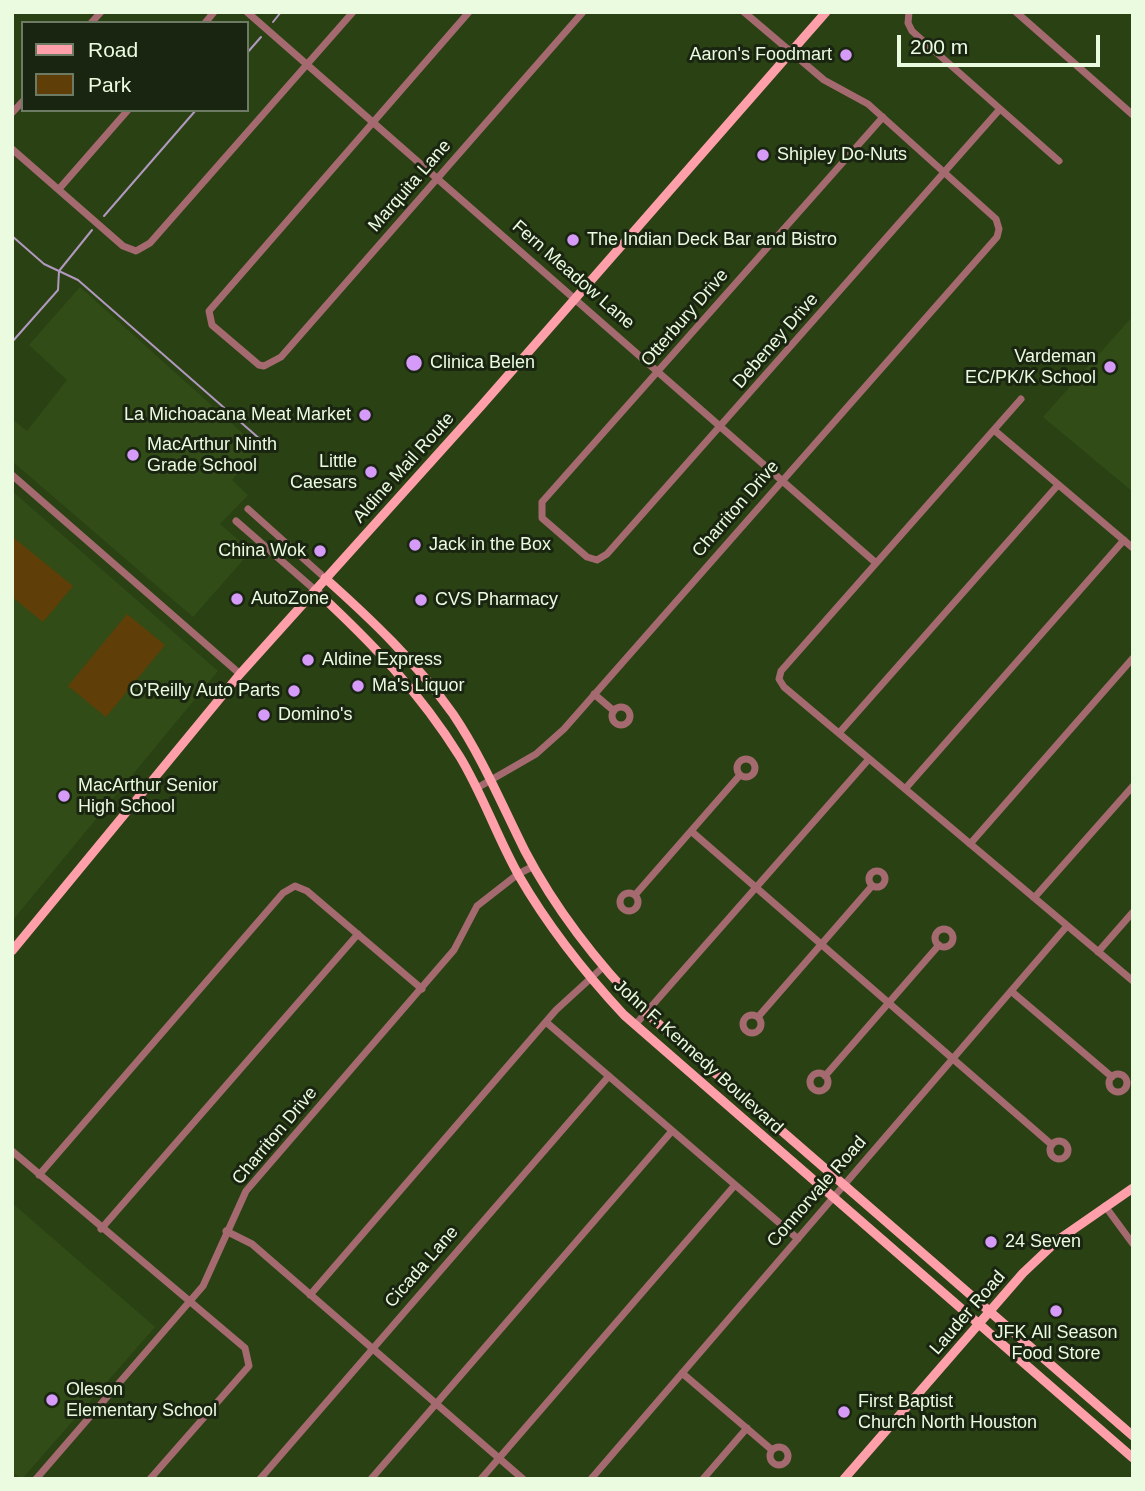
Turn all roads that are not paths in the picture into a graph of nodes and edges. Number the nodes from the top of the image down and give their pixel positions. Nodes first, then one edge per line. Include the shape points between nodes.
1 (247, 12) edge
2 (353, 12) edge
3 (469, 12) edge
4 (583, 12) edge
5 (744, 12) edge
6 (826, 12) edge
7 (909, 12) edge
8 (1016, 12) edge
9 (790, 53) junction
10 (307, 64) junction
11 (1000, 109) junction
12 (126, 112) edge
13 (1133, 115) edge
14 (883, 117) junction
15 (373, 122) junction
16 (12, 149) edge
17 (1059, 161) dead end
18 (944, 172) junction
19 (437, 178) junction
20 (59, 189) junction
21 (575, 298) junction
22 (659, 371) junction
23 (1021, 399) dead end
24 (722, 426) junction
25 (994, 430) junction
26 (12, 475) edge
27 (782, 481) junction
28 (1058, 485) junction
29 (248, 509) dead end
30 (236, 521) dead end
31 (565, 539) joint
32 (1124, 540) junction
33 (1133, 548) edge
34 (876, 564) junction
35 (325, 578) junction
36 (314, 590) junction
37 (1133, 658) edge
38 (418, 669) junction
39 (240, 674) junction
40 (405, 678) junction
41 (594, 694) junction
42 (614, 711) dead end
43 (839, 733) junction
44 (869, 759) junction
45 (740, 775) dead end
46 (491, 780) junction
47 (1133, 786) edge
48 (477, 788) junction
49 (905, 789) junction
50 (691, 831) junction
51 (970, 844) junction
52 (534, 866) junction
53 (518, 874) junction
54 (872, 886) dead end
55 (756, 888) junction
56 (635, 895) dead end
57 (1034, 898) junction
58 (1133, 912) edge
59 (1067, 926) junction
60 (358, 934) junction
61 (821, 944) junction
62 (939, 944) dead end
63 (12, 951) edge
64 (1098, 952) junction
65 (602, 968) junction
66 (590, 978) junction
67 (1133, 981) edge
68 (422, 989) junction
69 (1011, 991) junction
70 (888, 1003) junction
71 (646, 1013) junction
72 (758, 1017) dead end
73 (546, 1022) junction
74 (635, 1026) junction
75 (953, 1059) junction
76 (608, 1076) junction
77 (825, 1076) dead end
78 (1112, 1077) dead end
79 (672, 1131) junction
80 (1052, 1145) dead end
81 (12, 1151) edge
82 (39, 1175) junction
83 (736, 1185) junction
84 (844, 1185) junction
85 (1133, 1188) edge
86 (833, 1198) junction
87 (1105, 1206) junction
88 (101, 1229) junction
89 (226, 1231) junction
90 (798, 1239) junction
91 (1133, 1244) edge
92 (310, 1295) junction
93 (190, 1301) junction
94 (989, 1311) junction
95 (978, 1325) junction
96 (373, 1349) junction
97 (682, 1373) junction
98 (436, 1404) junction
99 (747, 1428) junction
100 (1133, 1436) edge
101 (772, 1450) dead end
102 (499, 1458) junction
103 (1133, 1458) edge
104 (36, 1479) edge
105 (150, 1479) edge
106 (260, 1479) edge
107 (371, 1479) edge
108 (481, 1479) edge
109 (523, 1479) edge
110 (591, 1479) edge
111 (703, 1479) edge
112 (844, 1479) edge

1 - 10 street, Fern Meadow Lane
2 - 10 street
3 - 15 street
4 - 19 street, Marquita Lane
5 - 9 street
6 - 9 main road, Aldine Mail Route
7 - 11 street via 912,31
8 - 13 street
9 - 14 street
9 - 21 main road, Aldine Mail Route
10 - 15 street, Fern Meadow Lane
10 - 20 street via 150,243 136,251 120,243
11 - 17 street
11 - 18 street, Debeney Drive
12 - 20 street
14 - 18 street
14 - 22 street, Otterbury Drive
15 - 19 street, Fern Meadow Lane
15 - 19 street, Marquita Lane via 209,311 212,325 253,361 264,366 281,357
16 - 20 street
18 - 24 street, Debeney Drive
18 - 27 street, Charriton Drive via 996,219 999,229 992,243
19 - 21 street, Fern Meadow Lane
21 - 22 street, Fern Meadow Lane
21 - 35 main road, Aldine Mail Route
22 - 24 street, Fern Meadow Lane
22 - 31 street, Otterbury Drive via 542,502 542,518
23 - 25 street
24 - 27 street, Fern Meadow Lane
24 - 31 street, Debeney Drive via 602,558 587,557
25 - 28 street
25 - 34 street
26 - 39 street
27 - 34 street, Fern Meadow Lane
27 - 41 street, Charriton Drive
28 - 32 street
28 - 43 street
29 - 35 street, John F. Kennedy Boulevard
30 - 36 street, John F. Kennedy Boulevard
32 - 33 street
32 - 49 street
34 - 43 street via 781,671 779,679
35 - 36 main road, Aldine Mail Route
35 - 38 main road, John F. Kennedy Boulevard via 376,623
36 - 39 main road, Aldine Mail Route
36 - 40 main road, John F. Kennedy Boulevard
37 - 51 street
38 - 40 main road
38 - 46 main road, John F. Kennedy Boulevard via 453,715
39 - 63 main road, Aldine Mail Route
40 - 48 main road, John F. Kennedy Boulevard
41 - 42 street
41 - 46 street, Charriton Drive via 550,743
43 - 44 street
44 - 49 street
44 - 55 street
45 - 50 street
46 - 48 street, Charriton Drive
46 - 52 main road, John F. Kennedy Boulevard
47 - 57 street
48 - 53 main road, John F. Kennedy Boulevard
49 - 51 street
50 - 55 street
50 - 56 street
51 - 57 street
52 - 53 street, Charriton Drive
52 - 65 main road, John F. Kennedy Boulevard
53 - 66 main road, John F. Kennedy Boulevard
53 - 68 street, Charriton Drive via 477,906 454,950
54 - 61 street
55 - 61 street
55 - 71 street
57 - 59 street
58 - 64 street
59 - 64 street
59 - 69 street, Connorvale Road
60 - 68 street
60 - 82 street via 307,891 295,886 282,893
60 - 88 street
61 - 70 street
61 - 72 street
62 - 70 street
64 - 67 street
65 - 66 street
65 - 71 main road, John F. Kennedy Boulevard
66 - 73 street
66 - 74 main road, John F. Kennedy Boulevard
68 - 89 street, Charriton Drive via 246,1191
69 - 75 street, Connorvale Road
69 - 78 street
70 - 75 street
70 - 77 street
71 - 74 street
71 - 84 main road, John F. Kennedy Boulevard
73 - 76 street
73 - 92 street
74 - 86 main road, John F. Kennedy Boulevard
75 - 80 street
75 - 84 street, Connorvale Road
76 - 79 street
76 - 96 street, Cicada Lane
79 - 83 street
79 - 98 street
81 - 82 street
82 - 88 street
83 - 90 street
83 - 102 street
84 - 86 street, Connorvale Road
84 - 94 main road, John F. Kennedy Boulevard
85 - 87 main road, Lauder Road
86 - 90 street, Connorvale Road
86 - 95 main road, John F. Kennedy Boulevard
87 - 91 street
87 - 94 main road, Lauder Road via 1041,1255
88 - 93 street
89 - 92 street via 252,1244
89 - 93 street, Charriton Drive via 212,1270
90 - 97 street, Connorvale Road
92 - 96 street
93 - 104 street, Charriton Drive
93 - 105 street via 245,1348 249,1366
94 - 95 main road, Lauder Road
94 - 100 main road, John F. Kennedy Boulevard
95 - 103 main road, John F. Kennedy Boulevard
95 - 112 main road, Lauder Road
96 - 98 street
96 - 106 street, Cicada Lane
97 - 99 street
97 - 110 street, Connorvale Road
98 - 102 street
98 - 107 street
99 - 101 street
99 - 111 street
102 - 108 street
102 - 109 street

